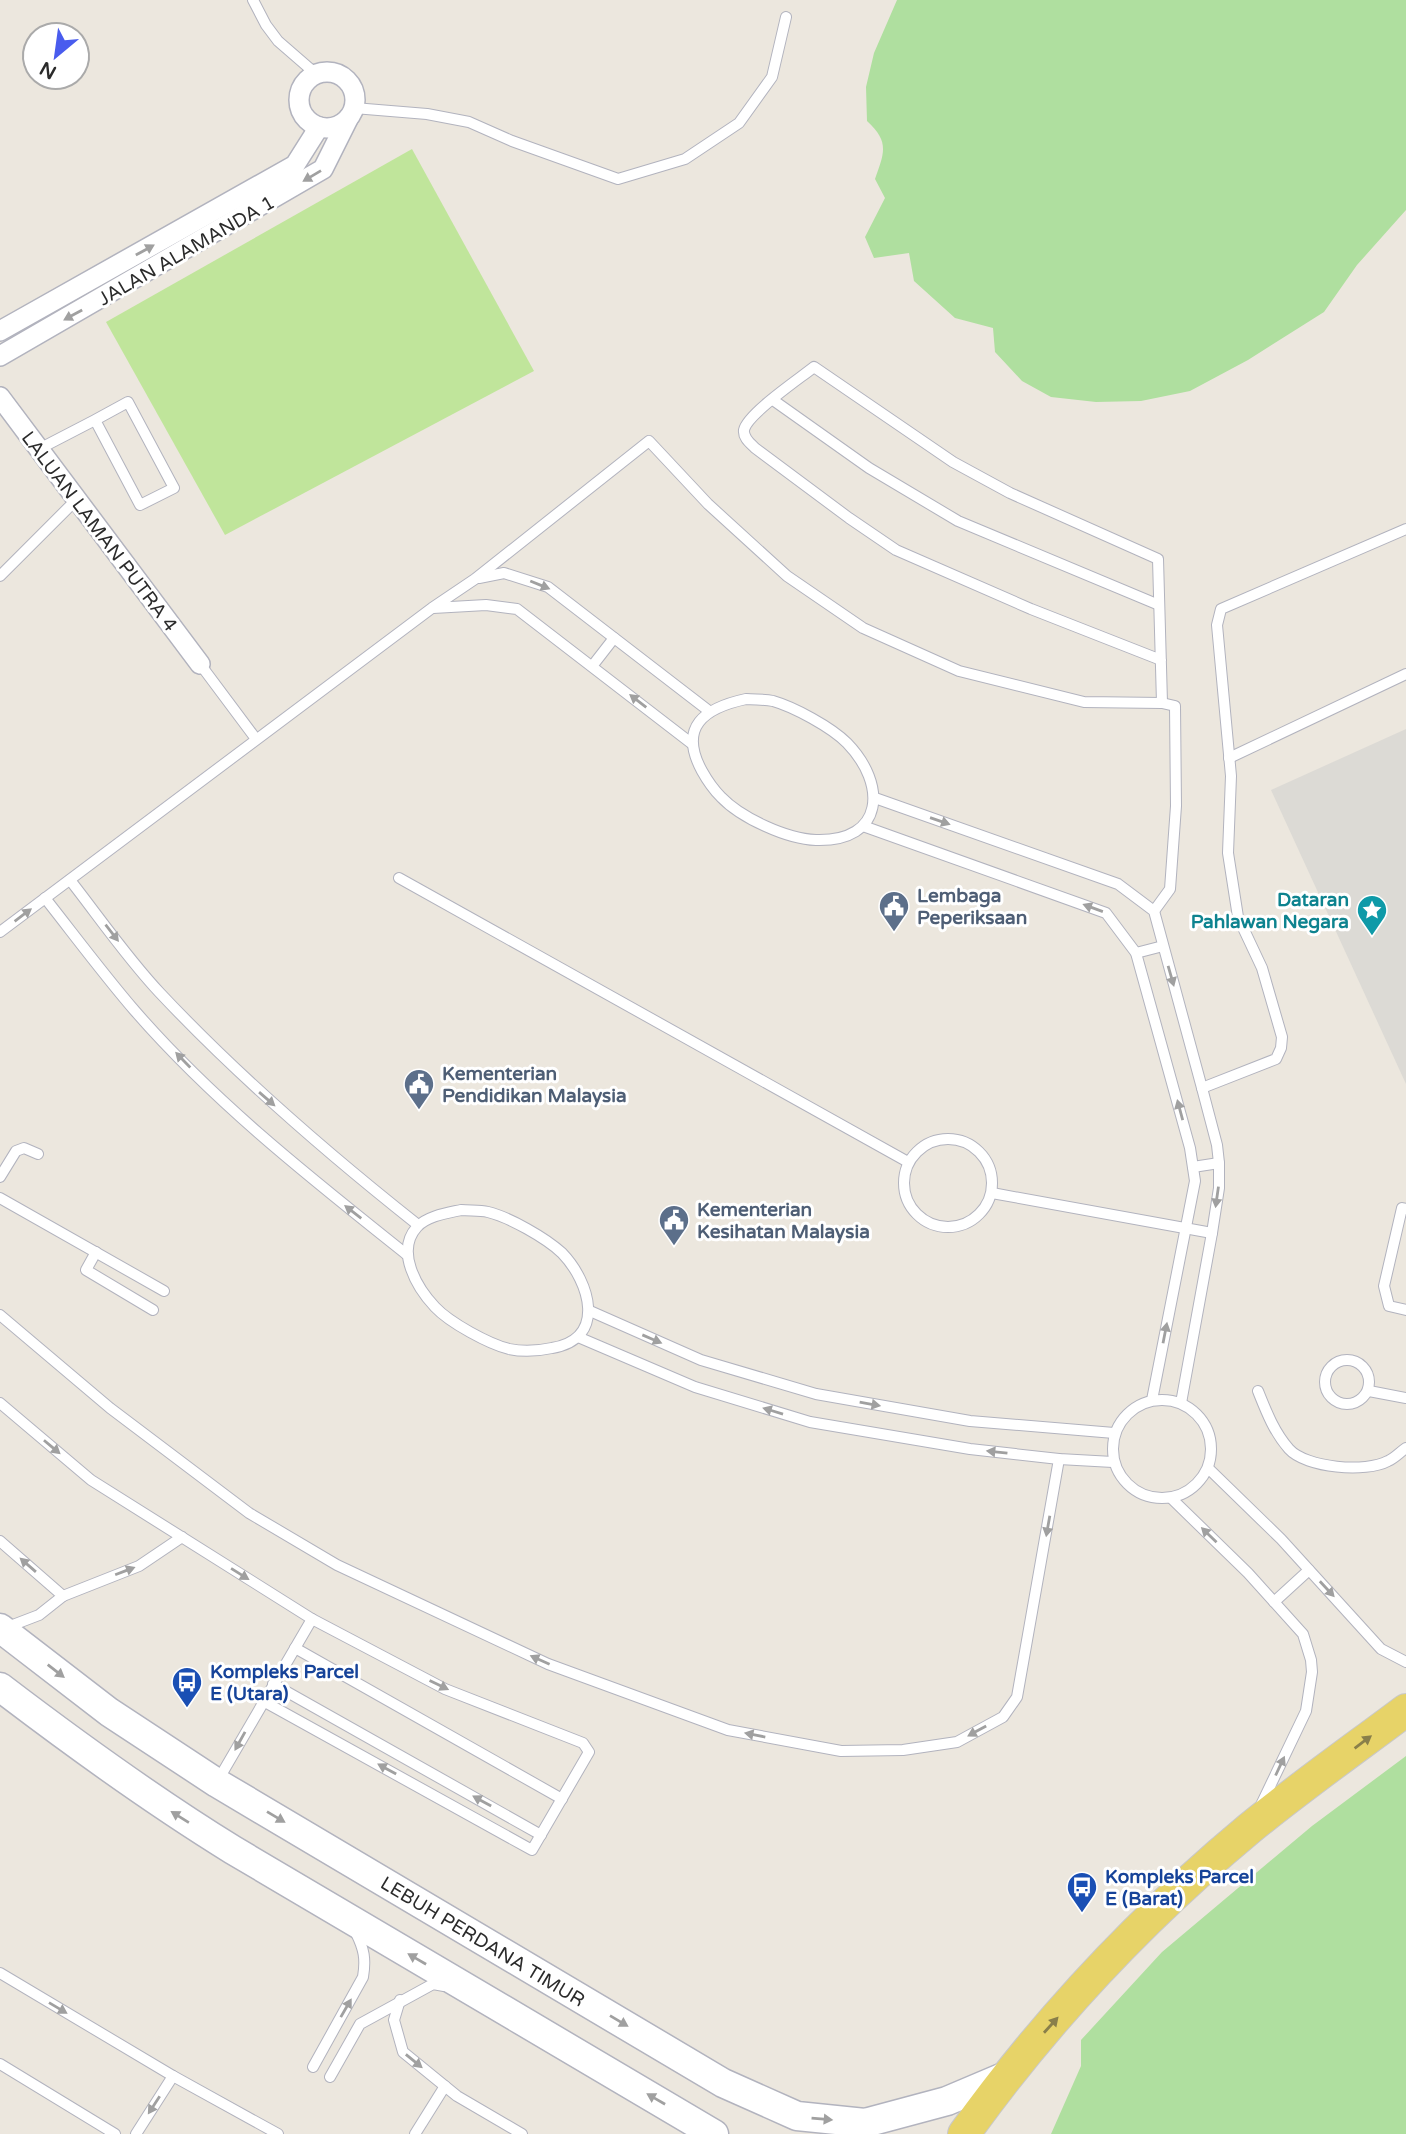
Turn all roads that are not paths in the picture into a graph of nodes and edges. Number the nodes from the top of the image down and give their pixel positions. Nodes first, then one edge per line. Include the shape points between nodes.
1 (253, 0) edge
2 (786, 17) dead end
3 (316, 74) junction
4 (351, 114) junction
5 (319, 127) junction
6 (0, 331) edge
7 (0, 356) edge
8 (0, 397) edge
9 (773, 400) junction
10 (0, 413) edge
11 (95, 420) junction
12 (23, 428) junction
13 (39, 449) junction
14 (76, 499) junction
15 (1406, 529) edge
16 (0, 576) edge
17 (475, 579) junction
18 (1158, 605) junction
19 (432, 608) junction
20 (614, 638) junction
21 (1161, 660) junction
22 (200, 664) joint
23 (593, 665) junction
24 (1406, 674) edge
25 (1163, 703) junction
26 (709, 711) junction
27 (256, 739) junction
28 (691, 743) junction
29 (1229, 758) junction
30 (875, 798) junction
31 (863, 826) junction
32 (399, 878) dead end
33 (69, 880) junction
34 (46, 898) junction
35 (1154, 911) junction
36 (0, 932) edge
37 (1163, 946) junction
38 (1136, 953) junction
39 (1202, 1088) junction
40 (38, 1154) dead end
41 (908, 1162) junction
42 (1219, 1163) junction
43 (1193, 1167) junction
44 (0, 1177) edge
45 (992, 1193) junction
46 (0, 1198) edge
47 (1406, 1209) edge
48 (418, 1225) junction
49 (1186, 1228) junction
50 (1212, 1233) junction
51 (96, 1252) junction
52 (406, 1254) junction
53 (164, 1291) dead end
54 (153, 1310) dead end
55 (1406, 1310) edge
56 (590, 1311) junction
57 (0, 1315) edge
58 (578, 1337) junction
59 (1258, 1391) dead end
60 (1368, 1391) junction
61 (1406, 1398) edge
62 (1152, 1400) junction
63 (0, 1403) edge
64 (1181, 1403) junction
65 (1114, 1433) junction
66 (1406, 1448) edge
67 (1059, 1459) junction
68 (1113, 1462) junction
69 (1208, 1468) junction
70 (1171, 1498) junction
71 (182, 1537) junction
72 (0, 1541) edge
73 (1309, 1570) junction
74 (63, 1596) junction
75 (1274, 1602) junction
76 (312, 1619) junction
77 (1, 1629) edge
78 (295, 1648) junction
79 (1406, 1662) edge
80 (273, 1684) junction
81 (0, 1687) edge
82 (263, 1701) junction
83 (1406, 1710) edge
84 (217, 1783) junction
85 (562, 1798) junction
86 (1250, 1828) junction
87 (541, 1835) junction
88 (350, 1920) junction
89 (1, 1976) edge
90 (472, 1991) junction
91 (400, 2000) junction
92 (0, 2064) edge
93 (313, 2067) dead end
94 (173, 2076) junction
95 (1006, 2076) junction
96 (330, 2077) dead end
97 (444, 2086) junction
98 (115, 2134) edge
99 (136, 2134) edge
100 (278, 2134) edge
101 (415, 2134) edge
102 (522, 2134) edge
103 (714, 2134) edge
104 (964, 2134) edge

1 - 3 lane via 278,41
2 - 4 lane via 772,77 739,123 685,159 618,179 469,122 427,114
3 - 4 street via 341,76 350,85 355,96
3 - 5 street via 299,95 307,121
4 - 5 street via 334,128
4 -> 7 street, JALAN ALAMANDA 1 via 323,169
6 -> 5 street, JALAN ALAMANDA 1 via 295,165
8 - 12 street, LALUAN LAMAN PUTRA 4
9 - 18 lane via 869,468 958,521
9 - 18 lane via 814,367 953,462 1010,493 1158,559
9 - 21 lane via 750,417 745,438 896,550
10 - 12 lane
11 - 11 lane via 128,402 174,488 141,505
11 - 13 lane
12 - 13 street, LALUAN LAMAN PUTRA 4
13 - 14 street, LALUAN LAMAN PUTRA 4
14 - 16 lane
14 - 22 street, LALUAN LAMAN PUTRA 4
15 - 29 lane via 1221,610 1217,625
17 - 19 lane
17 -> 20 lane via 505,573 548,587
17 - 25 lane via 649,441 708,504 787,576 863,628 959,671 1084,702
18 - 21 lane
19 - 23 lane via 486,605 517,609
19 - 27 lane
20 - 23 lane
20 - 26 lane
21 - 25 lane
22 - 27 lane
28 -> 23 lane
24 - 29 lane
25 - 35 lane via 1175,706 1176,806 1170,889
26 - 28 lane via 694,728
26 - 30 lane via 746,699 787,706 847,743 860,759
27 - 33 lane
28 - 31 lane via 721,798 778,833 819,840 842,837
29 - 39 lane via 1228,853 1238,917 1262,968 1282,1037 1276,1059
30 - 31 lane via 872,814
30 -> 35 lane via 1118,884
38 -> 31 lane via 1106,913
32 - 41 lane
33 - 34 lane
33 -> 48 lane via 157,990 244,1079
36 -> 34 lane
52 -> 34 lane via 222,1100 136,1012
35 - 37 lane
37 - 38 lane
37 -> 39 lane
43 -> 38 lane
39 - 42 lane
40 - 44 lane via 23,1148 16,1151
41 - 45 lane via 923,1145 959,1139 981,1154 991,1172
41 - 45 lane via 906,1200 918,1217 941,1228 963,1226 981,1214
42 - 43 lane
42 -> 50 lane
43 - 49 lane via 1195,1181
45 - 49 lane
46 - 51 lane
47 - 55 lane via 1402,1208 1384,1286 1389,1306
48 - 52 lane
48 - 56 lane via 461,1210 502,1217 562,1254 585,1290
49 - 50 lane
62 -> 49 lane
50 - 64 lane
51 - 53 lane
51 - 54 lane via 86,1270
52 - 58 lane via 412,1273 436,1308 493,1344 534,1351 557,1348
56 - 58 lane
56 -> 65 lane via 701,1360 816,1394 970,1421
67 -> 57 lane via 1017,1697 1003,1717 957,1742 903,1750 841,1751 728,1730 561,1668 337,1565 248,1513 110,1408
67 -> 58 lane via 810,1422 695,1387
59 - 66 lane via 1272,1424 1291,1451 1322,1466 1353,1468 1387,1462
60 - 60 lane via 1359,1401 1346,1405 1333,1399 1325,1387 1326,1373 1335,1363 1349,1359 1362,1365 1370,1377
60 - 61 lane
62 - 64 lane
62 - 65 lane via 1129,1412
63 -> 71 lane via 91,1480
64 - 69 lane via 1202,1419 1212,1443
65 - 68 lane
67 - 68 lane
68 - 70 lane via 1126,1483 1146,1496
69 - 70 lane via 1194,1488
69 - 73 lane
75 -> 70 lane
74 -> 71 lane via 139,1566
71 -> 76 lane
74 -> 72 lane
73 - 75 lane
73 -> 79 lane via 1381,1649
74 - 77 lane via 39,1615
86 -> 75 lane via 1306,1711 1312,1672 1303,1634
76 - 78 lane
76 -> 85 lane via 445,1689 583,1743 588,1757
77 -> 84 main road, LEBUH PERDANA TIMUR via 109,1712
78 - 80 lane
78 - 85 lane
80 - 82 lane
87 -> 80 lane
88 -> 81 main road via 155,1801
82 -> 84 lane
87 -> 82 lane via 532,1850
86 -> 83 main road
84 -> 95 main road, LEBUH PERDANA TIMUR via 723,2083 797,2116 864,2123 947,2101
85 - 87 lane
95 -> 86 main road via 1117,1951
90 -> 88 main road
93 -> 88 lane via 363,1977 364,1948
89 -> 94 lane
90 - 91 lane via 433,1984
103 -> 90 main road
91 - 96 lane via 360,2024
91 -> 97 lane via 394,2021 403,2052
92 - 98 lane
94 -> 99 lane
94 - 100 lane
95 - 104 main road
97 - 101 lane
97 - 102 lane

